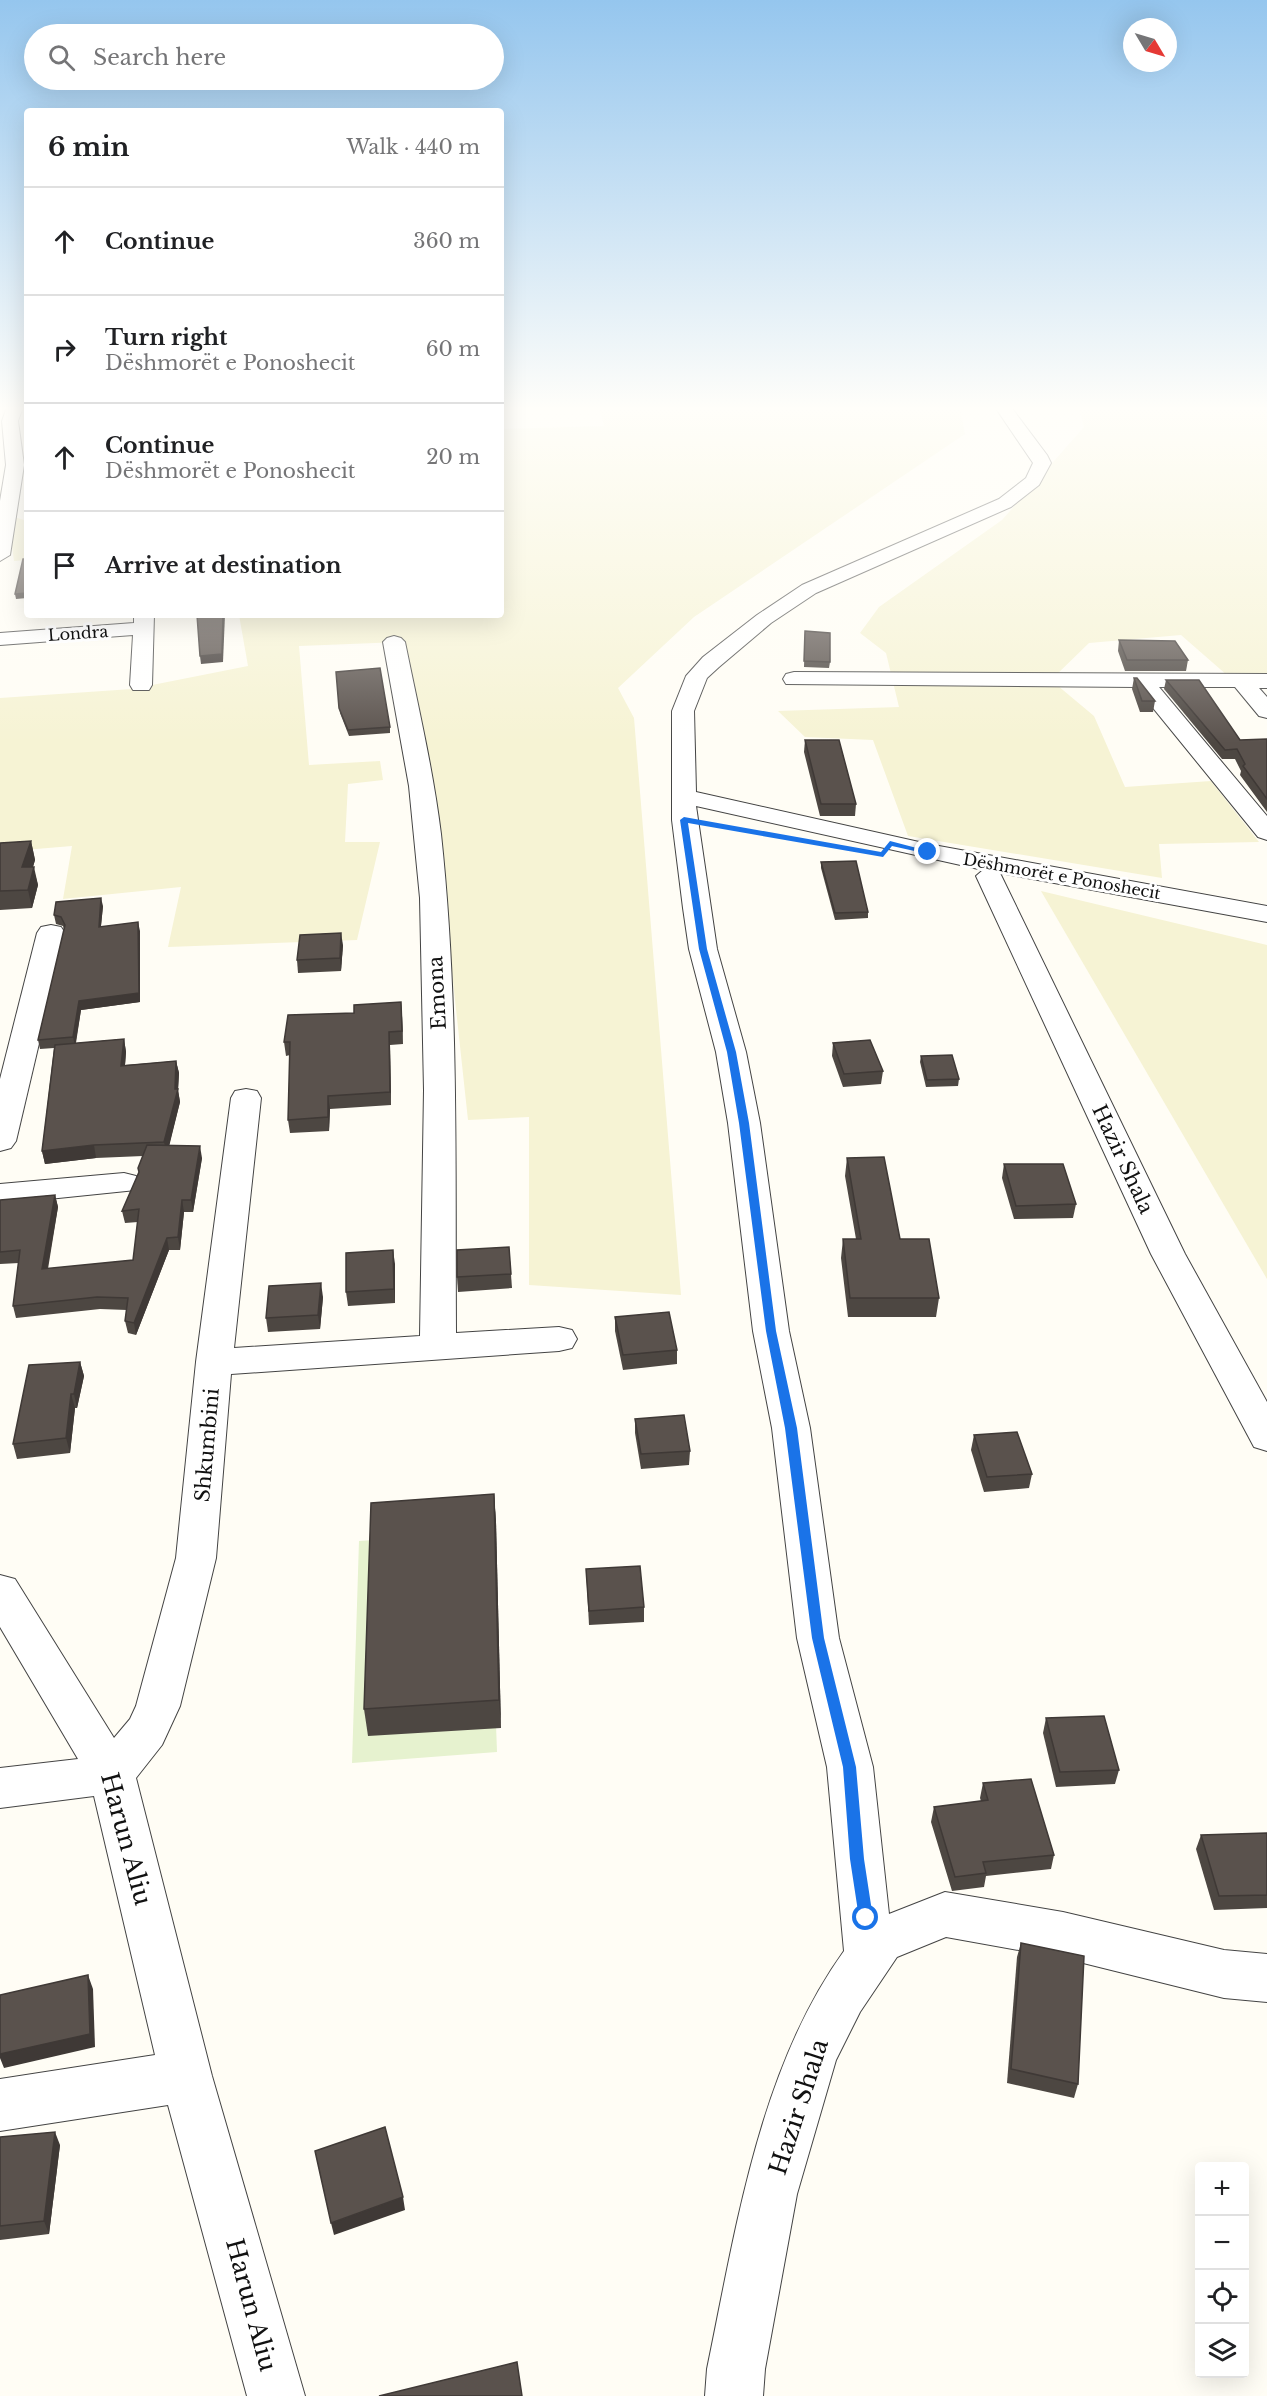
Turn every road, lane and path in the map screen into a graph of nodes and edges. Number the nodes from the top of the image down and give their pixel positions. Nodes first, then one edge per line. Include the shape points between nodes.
1 (8, 519) edge
2 (967, 519) edge
3 (0, 555) edge
4 (144, 621) edge
5 (0, 639) edge
6 (394, 642) dead end
7 (794, 679) dead end
8 (1267, 681) edge
9 (1143, 682) junction
10 (1242, 682) junction
11 (141, 685) dead end
12 (1267, 711) edge
13 (683, 808) junction
14 (1267, 832) edge
15 (886, 849) junction
16 (988, 876) junction
17 (1267, 914) edge
18 (1267, 929) edge
19 (51, 933) dead end
20 (246, 1098) dead end
21 (0, 1141) edge
22 (124, 1183) dead end
23 (0, 1194) edge
24 (559, 1339) dead end
25 (438, 1347) junction
26 (214, 1362) junction
27 (1267, 1437) edge
28 (0, 1591) edge
29 (112, 1774) junction
30 (0, 1788) edge
31 (869, 1956) junction
32 (1267, 1978) edge
33 (186, 2076) junction
34 (0, 2105) edge
35 (276, 2396) edge
36 (734, 2396) edge

1 - 3 street
2 - 13 street via 809,589 764,619 697,676 683,711
4 - 5 street, Londra
4 - 11 street
6 - 25 street, Emona via 427,833 434,928 439,1043
7 - 9 street
8 - 10 street
9 - 10 street
9 - 14 street
10 - 12 street
13 - 15 street, Dëshmorët e Ponoshecit
13 - 31 street via 703,949 731,1052 744,1123 771,1331 791,1428 818,1638 850,1767
15 - 16 street, Dëshmorët e Ponoshecit
15 - 17 street, Dëshmorët e Ponoshecit
16 - 18 street, Dëshmorët e Ponoshecit
16 - 27 street, Hazir Shala via 1168,1254
19 - 21 street
20 - 26 street, Shkumbini
22 - 23 street
24 - 25 street
25 - 26 street
26 - 29 street, Shkumbini via 196,1558 158,1706 146,1732
28 - 29 street, Harun Aliu
29 - 30 street
29 - 33 street, Harun Aliu
31 - 32 street, Hazir Shala via 880,1941 945,1914 1063,1935 1224,1974
31 - 36 street, Hazir Shala via 842,1995 812,2053 770,2194
33 - 34 street
33 - 35 street, Harun Aliu

